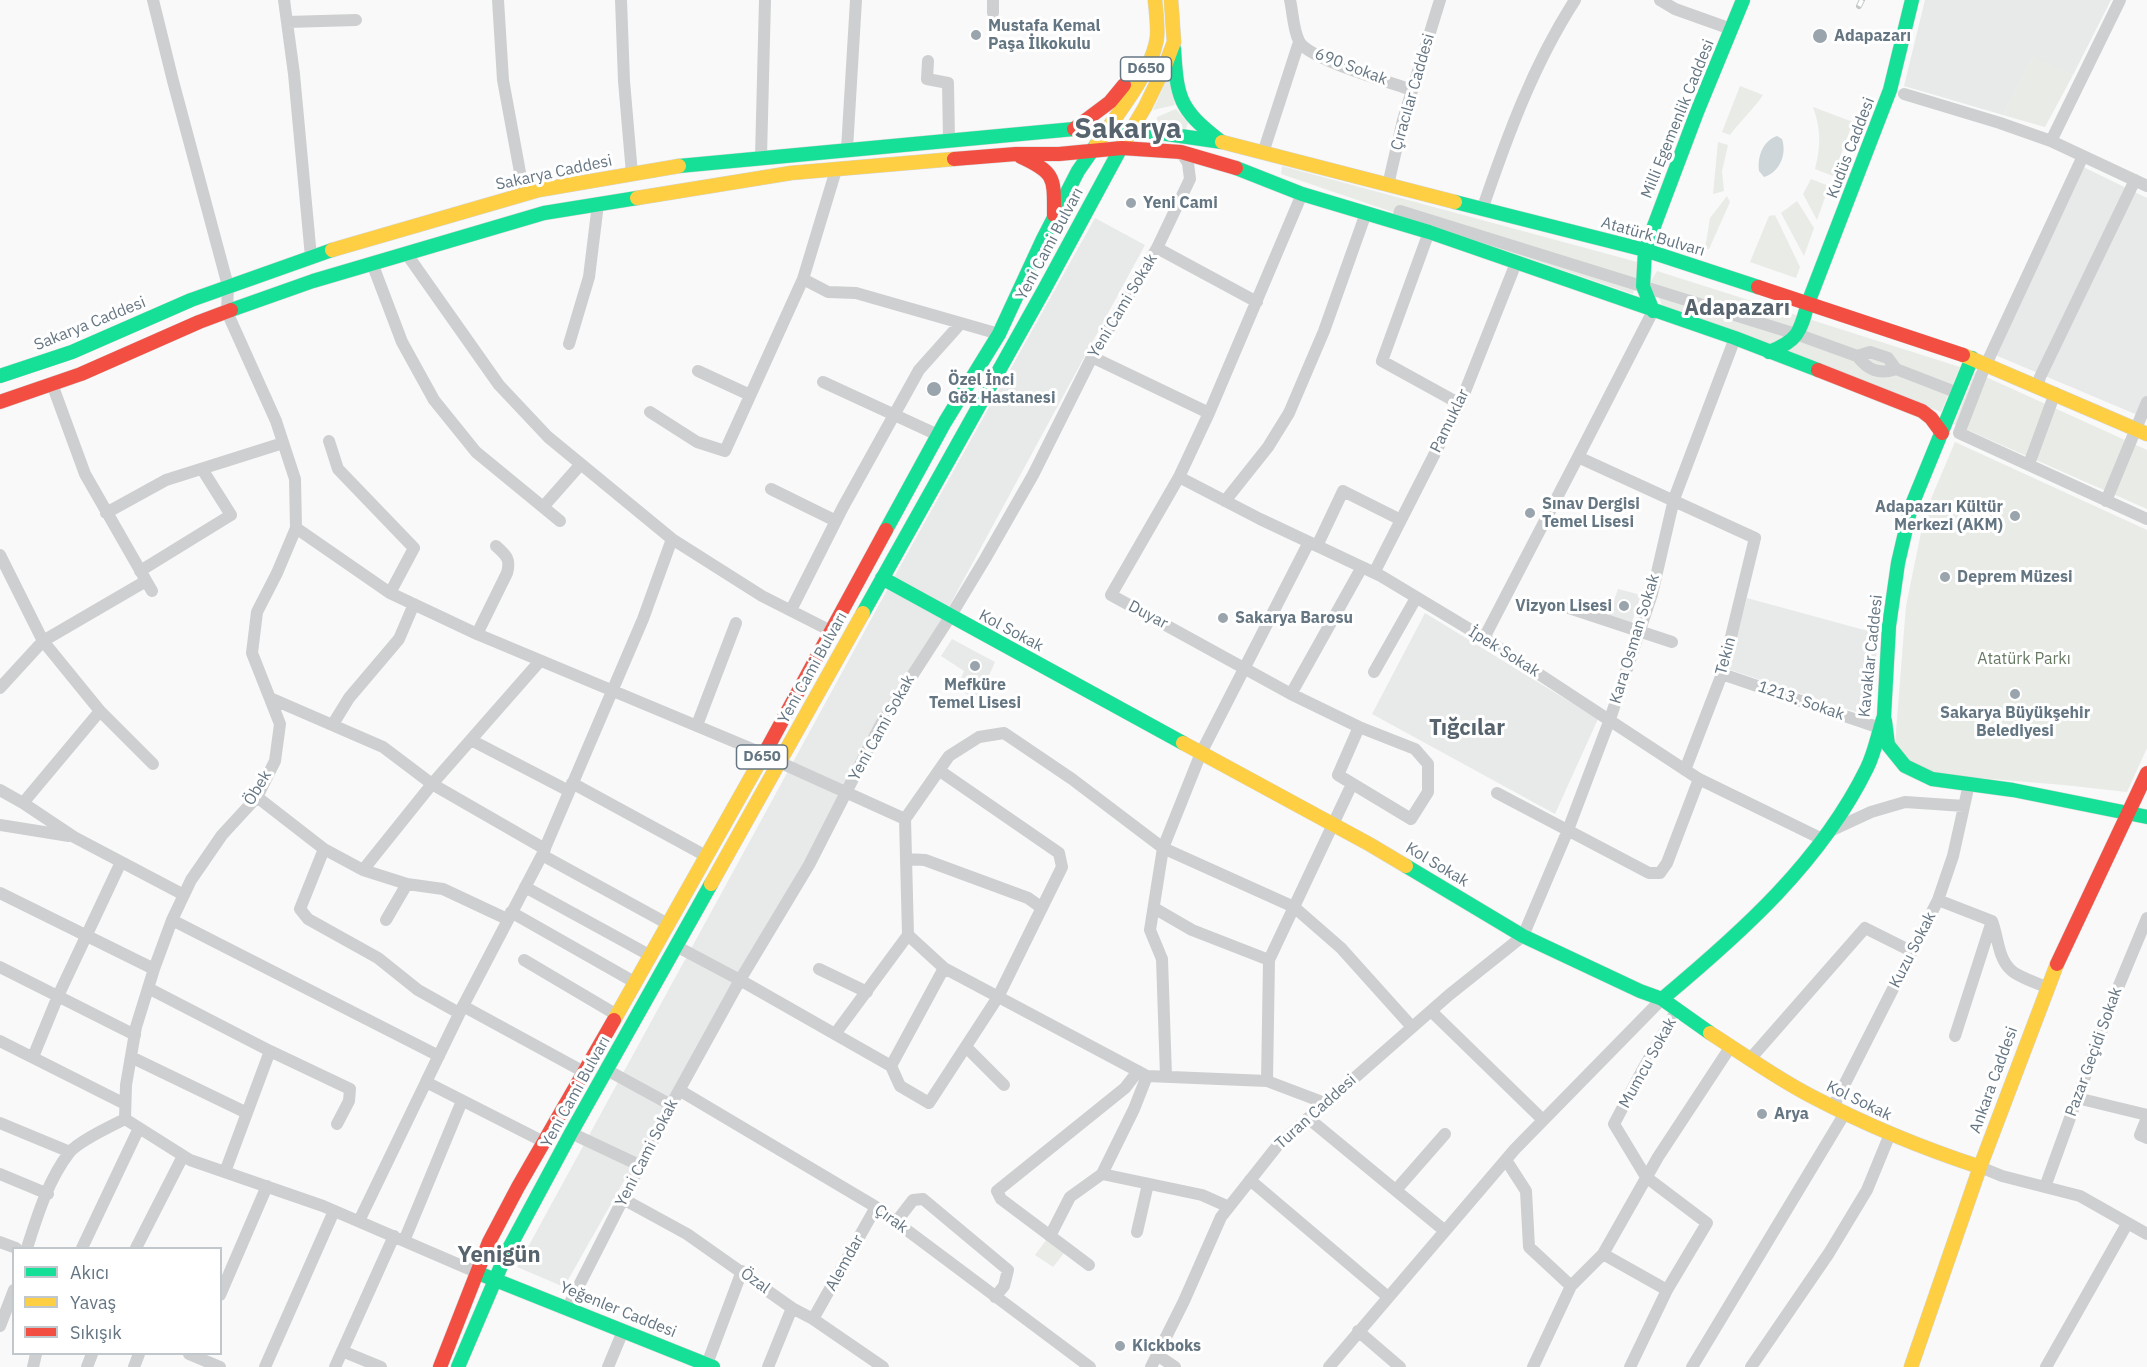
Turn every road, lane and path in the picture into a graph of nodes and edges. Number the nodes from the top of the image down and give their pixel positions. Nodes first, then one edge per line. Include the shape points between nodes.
1 (153, 0) edge
2 (284, 0) edge
3 (498, 0) edge
4 (621, 0) edge
5 (765, 0) edge
6 (856, 0) edge
7 (993, 0) edge
8 (1171, 0) edge
9 (1290, 0) edge
10 (1440, 0) edge
11 (1575, 0) edge
12 (1660, 0) edge
13 (1743, 0) edge
14 (1912, 0) edge
15 (2120, 0) edge
16 (1155, 4) edge
17 (993, 13) dead end
18 (356, 20) dead end
19 (287, 22) junction
20 (1731, 29) junction
21 (1174, 42) junction
22 (1299, 42) junction
23 (928, 61) dead end
24 (1412, 90) junction
25 (1904, 94) dead end
26 (1107, 128) junction
27 (1074, 129) junction
28 (1132, 129) junction
29 (949, 140) junction
30 (1221, 141) junction
31 (2051, 141) junction
32 (1122, 148) junction
33 (847, 149) junction
34 (1143, 149) junction
35 (1092, 150) junction
36 (1181, 153) junction
37 (1263, 153) junction
38 (1016, 154) junction
39 (2083, 156) junction
40 (761, 157) junction
41 (836, 170) junction
42 (1108, 170) junction
43 (632, 174) junction
44 (2142, 180) edge
45 (1388, 185) junction
46 (1406, 190) junction
47 (524, 194) junction
48 (1302, 194) junction
49 (598, 204) junction
50 (1482, 210) junction
51 (1366, 213) junction
52 (1054, 216) junction
53 (1398, 216) junction
54 (1429, 232) junction
55 (1157, 248) junction
56 (1645, 250) junction
57 (406, 253) junction
58 (311, 257) junction
59 (372, 263) junction
60 (1516, 263) junction
61 (803, 279) junction
62 (228, 286) junction
63 (1643, 286) junction
64 (1257, 302) junction
65 (1808, 303) junction
66 (227, 312) junction
67 (1653, 312) junction
68 (961, 322) junction
69 (999, 334) junction
70 (1799, 335) junction
71 (1736, 338) junction
72 (569, 344) dead end
73 (1769, 352) junction
74 (1092, 357) junction
75 (1972, 358) junction
76 (1987, 364) junction
77 (698, 371) dead end
78 (0, 376) edge
79 (823, 382) dead end
80 (52, 384) junction
81 (2038, 385) junction
82 (1958, 393) junction
83 (2055, 393) junction
84 (750, 395) junction
85 (0, 402) edge
86 (2147, 402) edge
87 (1460, 404) junction
88 (650, 412) dead end
89 (1209, 413) junction
90 (895, 414) junction
91 (1944, 428) junction
92 (2141, 431) edge
93 (938, 435) junction
94 (329, 441) dead end
95 (283, 443) junction
96 (1578, 458) junction
97 (582, 464) junction
98 (2029, 464) junction
99 (202, 469) junction
100 (1179, 477) junction
101 (771, 489) dead end
102 (1674, 499) junction
103 (1225, 501) junction
104 (2106, 501) junction
105 (543, 507) junction
106 (106, 513) junction
107 (2147, 519) edge
108 (1401, 520) junction
109 (560, 521) dead end
110 (836, 521) junction
111 (296, 528) junction
112 (672, 539) junction
113 (1313, 544) junction
114 (496, 546) dead end
115 (0, 555) edge
116 (1362, 567) junction
117 (1374, 573) junction
118 (882, 578) junction
119 (146, 581) junction
120 (390, 593) junction
121 (1416, 598) junction
122 (414, 604) junction
123 (1569, 608) dead end
124 (791, 610) junction
125 (950, 617) junction
126 (736, 623) dead end
127 (831, 631) junction
128 (1639, 632) junction
129 (477, 634) junction
130 (1484, 638) junction
131 (43, 641) junction
132 (1672, 642) dead end
133 (540, 661) junction
134 (1244, 668) junction
135 (1374, 672) dead end
136 (1722, 674) junction
137 (0, 688) edge
138 (611, 692) junction
139 (1291, 694) junction
140 (270, 698) junction
141 (100, 711) junction
142 (1610, 719) junction
143 (1882, 722) junction
144 (333, 724) junction
145 (697, 725) junction
146 (1359, 727) junction
147 (471, 740) junction
148 (1201, 753) junction
149 (764, 754) junction
150 (779, 762) junction
151 (153, 764) dead end
152 (1685, 770) junction
153 (940, 771) junction
154 (2147, 773) edge
155 (1699, 779) junction
156 (432, 784) junction
157 (1352, 784) junction
158 (1969, 784) junction
159 (571, 787) junction
160 (0, 790) edge
161 (847, 793) junction
162 (1497, 793) dead end
163 (257, 797) junction
164 (23, 803) junction
165 (1964, 806) junction
166 (2128, 813) junction
167 (2147, 817) edge
168 (905, 819) junction
169 (1333, 824) junction
170 (0, 825) edge
171 (1568, 830) junction
172 (1825, 836) junction
173 (74, 837) junction
174 (1163, 848) junction
175 (324, 849) junction
176 (543, 852) junction
177 (705, 856) junction
178 (906, 859) junction
179 (122, 862) junction
180 (363, 870) junction
181 (407, 884) junction
182 (525, 887) junction
183 (0, 893) edge
184 (184, 895) junction
185 (1938, 900) junction
186 (1294, 907) junction
187 (1042, 908) junction
188 (1154, 908) junction
189 (509, 915) junction
190 (2147, 918) edge
191 (172, 920) junction
192 (386, 920) dead end
193 (1992, 921) junction
194 (668, 924) junction
195 (908, 935) junction
196 (88, 936) junction
197 (1523, 936) junction
198 (676, 946) junction
199 (1911, 951) junction
200 (651, 956) junction
201 (524, 960) dead end
202 (1269, 960) junction
203 (0, 967) edge
204 (944, 968) junction
205 (154, 969) junction
206 (819, 969) dead end
207 (741, 980) junction
208 (636, 982) junction
209 (2046, 987) junction
210 (148, 988) junction
211 (867, 992) junction
212 (58, 996) junction
213 (998, 997) junction
214 (1662, 999) junction
215 (461, 1010) junction
216 (1677, 1010) junction
217 (1431, 1011) junction
218 (616, 1015) junction
219 (1412, 1027) junction
220 (835, 1034) junction
221 (135, 1035) junction
222 (1955, 1036) dead end
223 (0, 1041) edge
224 (1731, 1046) junction
225 (966, 1047) junction
226 (270, 1051) junction
227 (439, 1056) junction
228 (33, 1057) junction
229 (131, 1057) junction
230 (1752, 1058) junction
231 (891, 1066) junction
232 (607, 1070) junction
233 (584, 1072) junction
234 (1142, 1073) junction
235 (1166, 1076) junction
236 (1267, 1081) junction
237 (426, 1082) junction
238 (1004, 1085) dead end
239 (679, 1090) junction
240 (2077, 1098) junction
241 (462, 1101) junction
242 (1325, 1102) junction
243 (125, 1104) junction
244 (671, 1105) junction
245 (1839, 1110) junction
246 (247, 1113) junction
247 (2147, 1117) edge
248 (1308, 1118) junction
249 (125, 1119) junction
250 (1543, 1120) junction
251 (0, 1123) edge
252 (337, 1124) dead end
253 (139, 1128) junction
254 (571, 1133) junction
255 (1445, 1134) dead end
256 (1890, 1134) junction
257 (2147, 1138) edge
258 (544, 1142) junction
259 (70, 1152) junction
260 (183, 1156) junction
261 (1506, 1160) junction
262 (639, 1166) junction
263 (1980, 1167) junction
264 (225, 1172) junction
265 (0, 1174) edge
266 (1102, 1174) junction
267 (1646, 1177) junction
268 (1250, 1180) junction
269 (1148, 1184) junction
270 (267, 1186) junction
271 (2045, 1187) junction
272 (1396, 1190) junction
273 (48, 1194) junction
274 (623, 1199) junction
275 (876, 1206) junction
276 (1229, 1207) junction
277 (334, 1211) junction
278 (359, 1221) junction
279 (896, 1222) junction
280 (2127, 1224) junction
281 (1445, 1231) junction
282 (1137, 1232) dead end
283 (2147, 1234) edge
284 (1050, 1236) junction
285 (399, 1238) junction
286 (27, 1247) edge
287 (82, 1247) edge
288 (137, 1247) edge
289 (1603, 1254) junction
290 (1089, 1265) dead end
291 (742, 1271) junction
292 (476, 1272) junction
293 (494, 1279) junction
294 (1571, 1286) junction
295 (222, 1290) edge
296 (1667, 1290) junction
297 (12, 1296) edge
298 (995, 1297) junction
299 (1388, 1297) junction
300 (568, 1307) junction
301 (792, 1308) junction
302 (4, 1319) edge
303 (813, 1319) junction
304 (623, 1331) junction
305 (1359, 1331) junction
306 (342, 1351) junction
307 (1157, 1355) junction
308 (192, 1357) edge
309 (710, 1366) edge
310 (220, 1367) edge
311 (265, 1367) edge
312 (335, 1367) edge
313 (381, 1367) edge
314 (440, 1367) edge
315 (458, 1367) edge
316 (608, 1367) edge
317 (768, 1367) edge
318 (883, 1367) edge
319 (1090, 1367) edge
320 (1151, 1367) edge
321 (1175, 1367) edge
322 (1329, 1367) edge
323 (1400, 1367) edge
324 (1533, 1367) edge
325 (1630, 1367) edge
326 (1692, 1367) edge
327 (1751, 1367) edge
328 (1911, 1367) edge
329 (2046, 1367) edge

1 - 62 street, Öbek
2 - 19 street
3 - 47 street via 503,80
4 - 43 street
5 - 40 street
6 - 33 street
7 - 17 street
8 - 21 main road
9 - 22 street, 690 Sokak
10 - 24 street, Çıracılar Caddesi
11 - 50 street via 1551,37 1508,134
12 - 20 street
13 - 20 main road, Milli Egemenlik Caddesi
14 - 65 main road, Kudüs Caddesi via 1890,90
15 - 31 street
16 - 26 main road, D650 via 1157,36 1152,58
16 - 27 main road via 1149,34 1125,84 1110,102
18 - 19 street
19 - 58 street
20 - 56 main road, Milli Egemenlik Caddesi
21 - 28 main road, Yeni Cami Bulvarı
21 - 30 main road via 1176,89 1181,104 1202,128
22 - 24 street, 690 Sokak via 1325,60
22 - 37 street
23 - 29 street via 927,79 948,83
24 - 45 street, Çıracılar Caddesi
25 - 31 street
26 - 27 main road, Sakarya Caddesi
26 - 28 main road, Sakarya Caddesi
26 - 35 main road, Yeni Cami Bulvarı
27 - 29 main road, Sakarya Caddesi
28 - 30 main road, Atatürk Bulvarı
28 - 32 main road, Yeni Cami Bulvarı
29 - 33 main road, Sakarya Caddesi
30 - 37 main road, Atatürk Bulvarı
31 - 39 street
32 - 34 main road
32 - 35 main road
32 - 42 main road, Yeni Cami Bulvarı
33 - 40 main road, Sakarya Caddesi
34 - 36 main road
34 - 42 main road via 1127,155
35 - 38 main road
35 - 52 main road, Yeni Cami Bulvarı / D650
36 - 48 main road via 1232,166
36 - 55 street, Yeni Cami Sokak via 1188,163 1190,179
37 - 45 main road, Atatürk Bulvarı
38 - 41 main road
38 - 52 main road via 1050,173
39 - 44 street
39 - 76 street
40 - 43 main road, Sakarya Caddesi
41 - 49 main road via 791,173
41 - 61 street
42 - 118 main road, Yeni Cami Bulvarı
43 - 47 main road, Sakarya Caddesi
44 - 81 street
45 - 46 main road, Atatürk Bulvarı
46 - 50 main road, Atatürk Bulvarı
46 - 53 street
47 - 58 main road, Sakarya Caddesi
48 - 51 main road
48 - 64 street, Duyar
49 - 57 main road via 544,213
49 - 72 street via 589,277
50 - 56 main road, Atatürk Bulvarı
51 - 53 main road
51 - 103 street via 1324,331 1289,413 1268,447
52 - 69 main road, Yeni Cami Bulvarı / D650
53 - 54 main road
53 - 63 street
54 - 60 main road
54 - 87 street via 1382,361
55 - 64 street
55 - 74 street, Yeni Cami Sokak
56 - 63 main road, Milli Egemenlik Caddesi
56 - 65 main road, Atatürk Bulvarı
57 - 59 main road
57 - 97 street via 499,385 549,437
58 - 62 main road, Sakarya Caddesi
59 - 66 main road
59 - 105 street via 402,342 434,400 476,452
60 - 67 main road
60 - 87 street, Pamuklar
61 - 68 street via 828,292 856,293
61 - 84 street
62 - 66 street, Öbek
62 - 78 main road, Sakarya Caddesi via 72,352
63 - 67 main road
63 - 70 street
64 - 89 street, Duyar
65 - 70 main road, Kudüs Caddesi
65 - 75 main road, Atatürk Bulvarı
66 - 80 main road
66 - 95 street, Öbek
67 - 71 main road
67 - 96 street
68 - 69 street
68 - 90 street via 919,370
69 - 93 main road, Yeni Cami Bulvarı / D650
70 - 73 main road via 1787,346
70 - 82 street via 1857,356 1870,352 1888,358 1896,369
71 - 73 main road
71 - 102 street, Kara Osman Sokak
73 - 91 main road via 1922,411
74 - 89 street
74 - 125 street, Yeni Cami Sokak via 1033,474
75 - 76 main road, Atatürk Bulvarı
75 - 82 main road, Kavaklar Caddesi
76 - 81 main road, Atatürk Bulvarı
76 - 98 street via 1959,433
77 - 84 street
79 - 90 street
80 - 85 main road
80 - 106 street via 85,474
81 - 83 main road, Atatürk Bulvarı
82 - 91 main road, Kavaklar Caddesi
83 - 92 main road, Atatürk Bulvarı
83 - 98 street
84 - 88 street via 725,451 697,441
86 - 92 street
87 - 108 street, Pamuklar
89 - 100 street, Duyar
90 - 93 street
90 - 110 street
91 - 143 main road, Kavaklar Caddesi via 1911,507 1898,563
92 - 104 street
93 - 127 main road, Yeni Cami Bulvarı / D650
94 - 120 street via 338,470 414,549
95 - 99 street
95 - 111 street, Öbek via 295,479
96 - 102 street
96 - 130 street
97 - 105 street
97 - 112 street
98 - 104 street
99 - 106 street via 166,480
99 - 119 street via 231,515
100 - 103 street, İpek Sokak
100 - 134 street, Duyar via 1111,595
101 - 110 street
102 - 128 street, Kara Osman Sokak
102 - 136 street, Tekin via 1755,537
103 - 113 street, İpek Sokak
104 - 107 street
105 - 109 street
106 - 119 street
108 - 113 street via 1343,491
108 - 117 street, Pamuklar
110 - 124 street
111 - 120 street
111 - 140 street, Öbek via 257,612 252,653
112 - 124 street
112 - 138 street
113 - 116 street, İpek Sokak
113 - 134 street
114 - 129 street via 510,563
115 - 131 street
116 - 117 street, İpek Sokak
116 - 139 street
117 - 121 street, İpek Sokak
118 - 125 main road, Kol Sokak
118 - 150 main road, Yeni Cami Bulvarı
119 - 131 street
120 - 122 street
121 - 130 street, İpek Sokak
121 - 135 street
122 - 129 street
122 - 144 street via 399,639 349,698
123 - 128 street
124 - 127 street
125 - 148 main road, Kol Sokak
125 - 161 street, Yeni Cami Sokak via 881,724
126 - 145 street
127 - 149 main road, Yeni Cami Bulvarı / D650
128 - 132 street
128 - 142 street, Kara Osman Sokak
129 - 133 street
130 - 142 street, İpek Sokak
131 - 137 street
131 - 141 street
133 - 138 street
133 - 147 street
134 - 139 street, Duyar
134 - 148 street
136 - 143 street, 1213. Sokak
136 - 152 street, Tekin
138 - 145 street
138 - 159 street
139 - 146 street, Duyar
140 - 144 street
140 - 163 street, Öbek via 280,724 275,760
141 - 151 street
141 - 164 street
142 - 152 street, İpek Sokak
142 - 171 street, Kara Osman Sokak
143 - 158 main road via 1888,745 1905,766 1932,779
143 - 172 main road, Kavaklar Caddesi via 1868,767
144 - 156 street via 383,747
145 - 149 street
146 - 157 street via 1338,775
146 - 157 street, Duyar via 1415,749 1428,764 1428,792 1411,819
147 - 156 street
147 - 159 street
148 - 169 main road, Kol Sokak
148 - 174 street
149 - 177 main road, Yeni Cami Bulvarı / D650
150 - 161 street
150 - 198 main road, Yeni Cami Bulvarı
152 - 155 street, İpek Sokak
153 - 168 street
153 - 174 street via 949,756 979,737 1004,733
153 - 187 street via 1059,853 1062,867
154 - 166 main road, Ankara Caddesi
155 - 171 street via 1660,873 1649,873
155 - 172 street, İpek Sokak
156 - 176 street
156 - 180 street
157 - 169 street
158 - 165 street, Kuzu Sokak
158 - 166 main road
159 - 176 street
159 - 177 street
160 - 164 street
161 - 168 street
161 - 207 street, Yeni Cami Sokak
162 - 171 street
163 - 175 street
163 - 184 street, Öbek via 222,835
164 - 173 street
165 - 172 street via 1905,802 1871,812
165 - 185 street, Kuzu Sokak
166 - 167 main road
166 - 209 main road, Ankara Caddesi
168 - 178 street
169 - 186 street
169 - 197 main road, Kol Sokak
170 - 173 street
171 - 197 street, Kara Osman Sokak
172 - 214 main road, Kavaklar Caddesi via 1748,925
173 - 179 street
174 - 186 street
174 - 188 street
175 - 180 street
175 - 215 street via 300,909 308,919 378,958 418,990
176 - 182 street
176 - 194 street
177 - 194 main road, Yeni Cami Bulvarı / D650
178 - 187 street via 925,860 1028,898
178 - 195 street
179 - 184 street
179 - 196 street
180 - 181 street
181 - 189 street via 442,889
181 - 192 street
182 - 189 street
182 - 200 street
183 - 196 street
184 - 191 street, Öbek
185 - 193 street
185 - 199 street, Kuzu Sokak
186 - 202 street
186 - 219 street via 1341,948
187 - 213 street
188 - 202 street via 1192,930
188 - 235 street via 1150,930 1162,959
189 - 208 street
189 - 215 street
190 - 240 street, Pazar Geçidi Sokak
191 - 205 street, Öbek
191 - 227 street
193 - 209 street via 2001,953 2011,970
193 - 222 street
194 - 200 main road, Yeni Cami Bulvarı / D650
195 - 204 street
195 - 211 street
196 - 205 street
196 - 212 street
197 - 214 main road, Kol Sokak
197 - 217 street, Turan Caddesi
198 - 207 street
198 - 232 main road, Yeni Cami Bulvarı
199 - 230 street via 1864,928
199 - 245 street, Kuzu Sokak
200 - 208 main road, Yeni Cami Bulvarı / D650
201 - 218 street
202 - 236 street
203 - 212 street
204 - 213 street
204 - 231 street
205 - 210 street, Öbek
206 - 211 street
207 - 220 street
207 - 239 street, Yeni Cami Sokak
208 - 218 main road, Yeni Cami Bulvarı / D650
209 - 263 main road, Ankara Caddesi
210 - 221 street, Öbek
210 - 226 street
211 - 220 street
212 - 221 street
212 - 228 street
213 - 225 street
213 - 234 street
214 - 216 main road, Kol Sokak
214 - 250 street
215 - 227 street
215 - 233 street
216 - 224 main road, Kol Sokak
216 - 267 street, Mumcu Sokak via 1614,1124
217 - 219 street, Turan Caddesi
217 - 250 street
218 - 233 main road, Yeni Cami Bulvarı / D650
219 - 242 street, Turan Caddesi
220 - 231 street
221 - 229 street, Öbek
223 - 228 street
224 - 230 main road, Kol Sokak
224 - 267 street
225 - 231 street via 929,1103 900,1086
225 - 238 street
226 - 246 street
226 - 252 street via 350,1089
227 - 237 street
228 - 243 street
229 - 243 street, Öbek
229 - 246 street
230 - 245 main road, Kol Sokak
232 - 244 street
232 - 254 main road, Yeni Cami Bulvarı
233 - 258 main road, Yeni Cami Bulvarı / D650
234 - 235 street
234 - 266 street via 1134,1109
234 - 284 street via 997,1191 1000,1199
235 - 236 street
236 - 242 street
237 - 241 street
237 - 278 street
239 - 244 street, Yeni Cami Sokak
239 - 275 street, Çırak
240 - 247 street
240 - 271 street, Pazar Geçidi Sokak
241 - 258 street
241 - 285 street
242 - 248 street, Turan Caddesi
243 - 249 street, Öbek
244 - 262 street, Yeni Cami Sokak
245 - 256 main road, Kol Sokak
245 - 326 street, Kuzu Sokak
246 - 264 street
247 - 257 street via 2140,1135
248 - 268 street, Turan Caddesi via 1278,1145
248 - 272 street
249 - 253 street
249 - 259 street
250 - 261 street
251 - 259 street
253 - 260 street
253 - 287 street
254 - 262 street
254 - 293 main road, Yeni Cami Bulvarı
255 - 272 street
256 - 263 main road, Kol Sokak
256 - 327 street via 1867,1190
258 - 292 main road, Yeni Cami Bulvarı / D650
259 - 273 street
260 - 264 street
260 - 288 street
261 - 281 street
261 - 294 street via 1526,1191 1529,1247
262 - 274 street, Yeni Cami Sokak
263 - 271 street
263 - 328 main road, Ankara Caddesi
264 - 270 street
265 - 273 street
266 - 269 street
266 - 284 street via 1070,1197
267 - 289 street
267 - 296 street via 1707,1223
268 - 276 street, Turan Caddesi
268 - 299 street
269 - 276 street via 1202,1195
269 - 282 street
270 - 277 street
270 - 295 street
271 - 280 street via 2080,1196
272 - 281 street
273 - 286 street
274 - 291 street, Özal via 687,1234
274 - 300 street, Yeni Cami Sokak
275 - 279 street, Çırak
275 - 303 street, Alemdar
276 - 307 street, Turan Caddesi
277 - 278 street
277 - 311 street
278 - 285 street
279 - 298 street, Çırak
279 - 298 street via 913,1200 923,1199 1008,1270 1004,1286
280 - 283 street
280 - 329 street
281 - 299 street
284 - 290 street
285 - 292 street
285 - 306 street
289 - 294 street
289 - 296 street
291 - 301 street, Özal
291 - 309 street
292 - 293 main road, Yeğenler Caddesi
292 - 314 main road, Yeni Cami Bulvarı / D650
293 - 300 main road, Yeğenler Caddesi
293 - 315 main road, Yeni Cami Bulvarı
294 - 324 street
296 - 325 street
297 - 302 street
298 - 319 street, Çırak
299 - 305 street
300 - 304 main road, Yeğenler Caddesi
301 - 303 street, Özal
301 - 317 street
303 - 318 street, Özal
304 - 309 main road, Yeğenler Caddesi
304 - 316 street
305 - 322 street
305 - 323 street
306 - 312 street
306 - 313 street
307 - 320 street, Turan Caddesi
307 - 321 street
308 - 310 street

